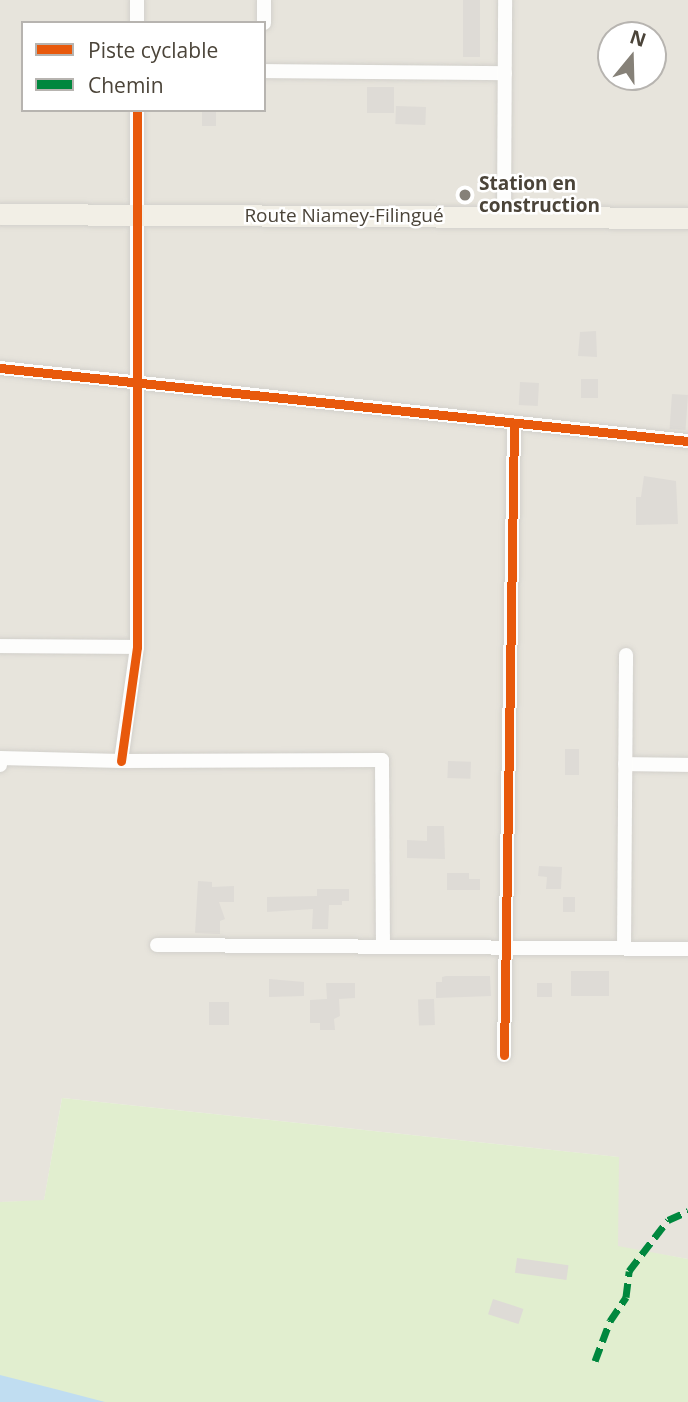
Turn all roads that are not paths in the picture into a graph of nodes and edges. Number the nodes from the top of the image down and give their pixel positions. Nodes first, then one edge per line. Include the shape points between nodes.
1 (137, 0) edge
2 (264, 0) edge
3 (505, 0) edge
4 (137, 21) edge
5 (264, 21) edge
6 (266, 71) edge
7 (505, 73) junction
8 (137, 112) edge
9 (0, 214) edge
10 (136, 215) junction
11 (504, 216) junction
12 (688, 218) edge
13 (0, 368) edge
14 (139, 382) junction
15 (514, 423) junction
16 (688, 441) edge
17 (0, 646) edge
18 (137, 647) junction
19 (626, 656) dead end
20 (121, 761) junction
21 (625, 764) junction
22 (0, 765) edge
23 (688, 765) edge
24 (157, 945) dead end
25 (383, 947) junction
26 (505, 948) junction
27 (624, 948) junction
28 (688, 949) edge
29 (504, 1055) dead end

1 - 4 street
2 - 5 street
3 - 7 street
6 - 7 street
7 - 11 street
8 - 10 street
9 - 10 main road, Route Niamey-Filingué
10 - 11 main road, Route Niamey-Filingué
10 - 14 street
11 - 12 main road, Route Niamey-Filingué
13 - 14 street
14 - 15 street
14 - 18 street
15 - 16 street
15 - 26 street
17 - 18 street
18 - 20 street
19 - 21 street
20 - 22 street via 0,758
20 - 25 street via 382,760
21 - 23 street
21 - 27 street
24 - 25 street
25 - 26 street
26 - 27 street
26 - 29 street
27 - 28 street

